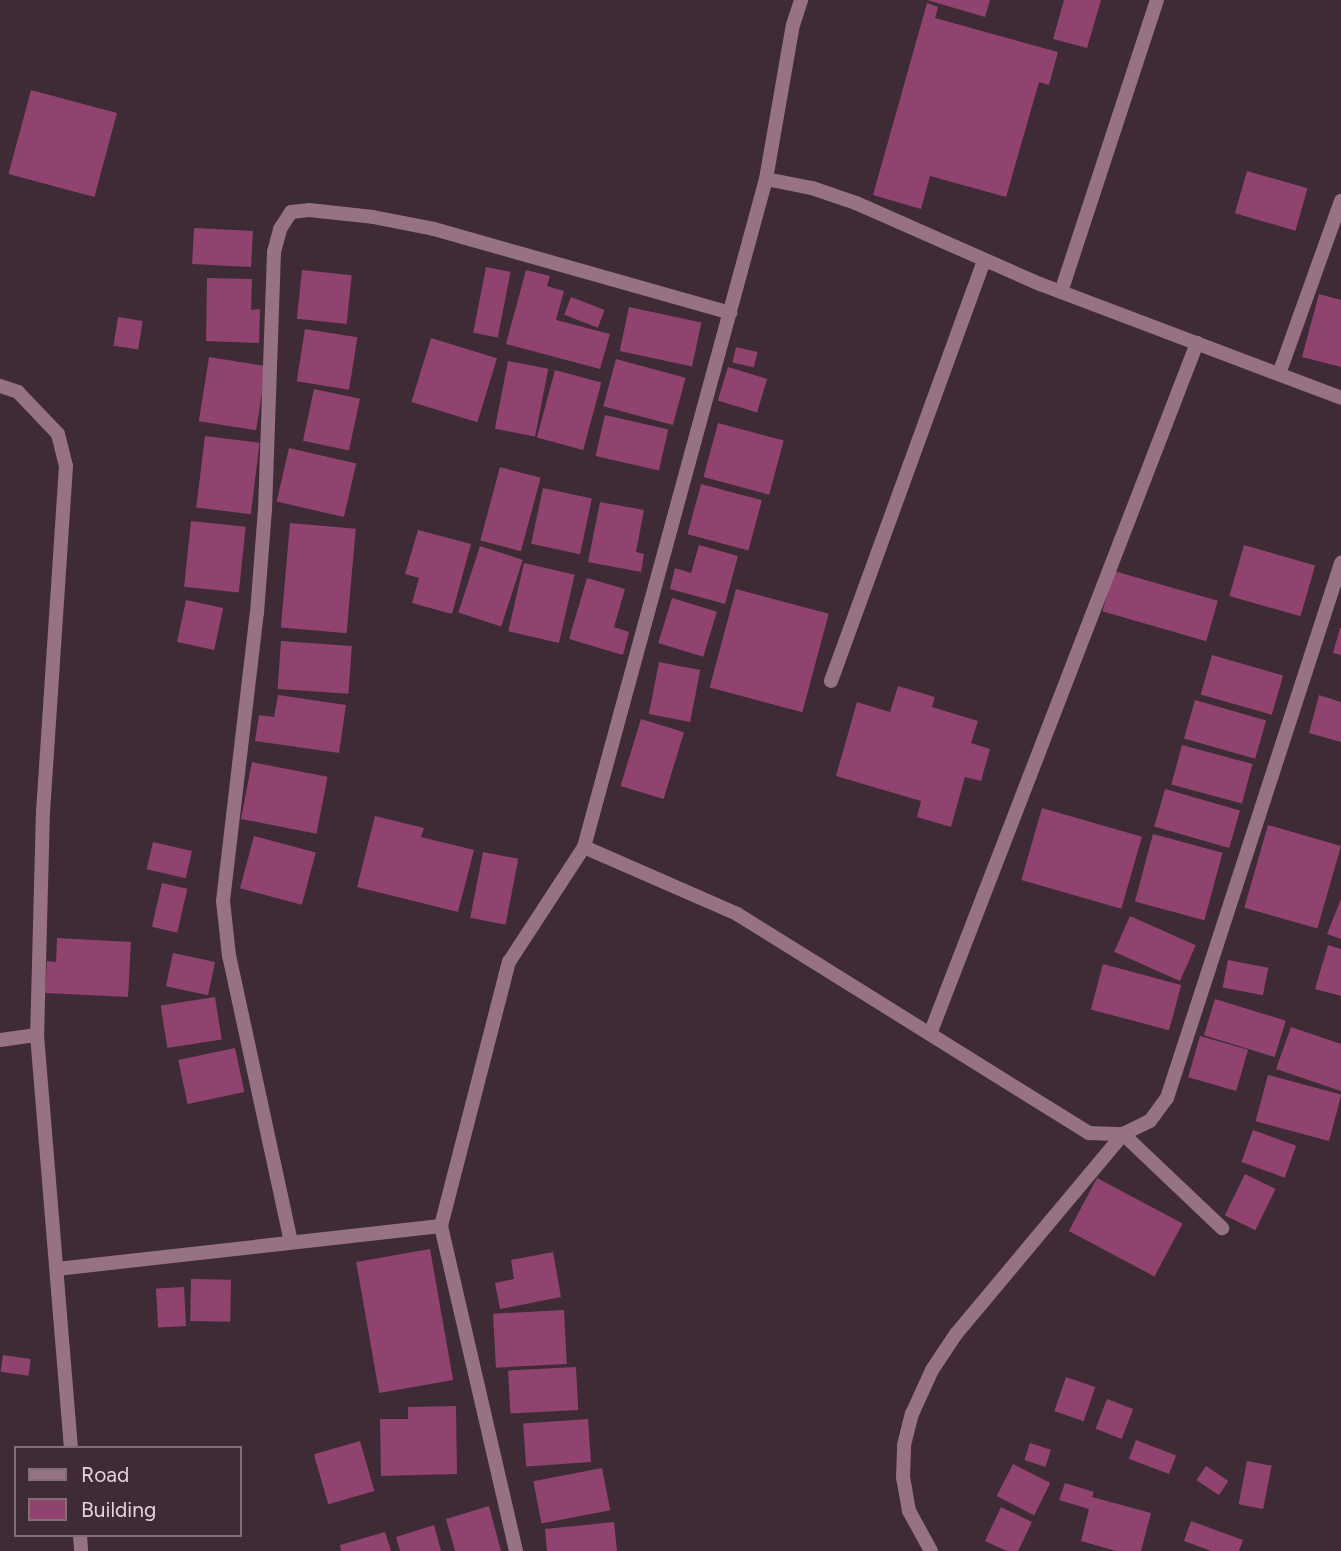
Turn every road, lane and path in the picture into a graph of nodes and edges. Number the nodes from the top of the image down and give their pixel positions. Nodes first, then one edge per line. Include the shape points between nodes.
1 (801, 0) edge
2 (1157, 0) edge
3 (766, 179) junction
4 (1341, 201) edge
5 (984, 260) junction
6 (1061, 292) junction
7 (730, 313) junction
8 (1197, 343) junction
9 (1279, 374) junction
10 (0, 386) edge
11 (1341, 398) edge
12 (1341, 563) edge
13 (831, 681) dead end
14 (584, 848) junction
15 (930, 1034) junction
16 (37, 1035) junction
17 (0, 1040) edge
18 (1123, 1134) junction
19 (441, 1226) junction
20 (1222, 1228) dead end
21 (291, 1242) junction
22 (57, 1269) junction
23 (71, 1446) edge
24 (516, 1551) edge
25 (931, 1551) edge

1 - 3 street
2 - 6 street
3 - 5 street via 856,203
3 - 7 street
4 - 9 street
5 - 6 street
5 - 13 street
6 - 8 street
7 - 14 street
7 - 21 street via 434,229 373,217 291,212 280,229 274,252 257,613 223,901 229,956
8 - 9 street
8 - 15 street
9 - 11 street
10 - 16 street via 18,392 58,434 66,466 43,810
12 - 18 street via 1167,1098 1150,1121
14 - 15 street via 737,914
14 - 19 street via 509,962
15 - 18 street via 1089,1133
16 - 17 street
16 - 22 street
18 - 20 street
18 - 25 street via 956,1334 912,1413 904,1445 903,1478 909,1511
19 - 21 street
19 - 24 street
21 - 22 street
22 - 23 street

